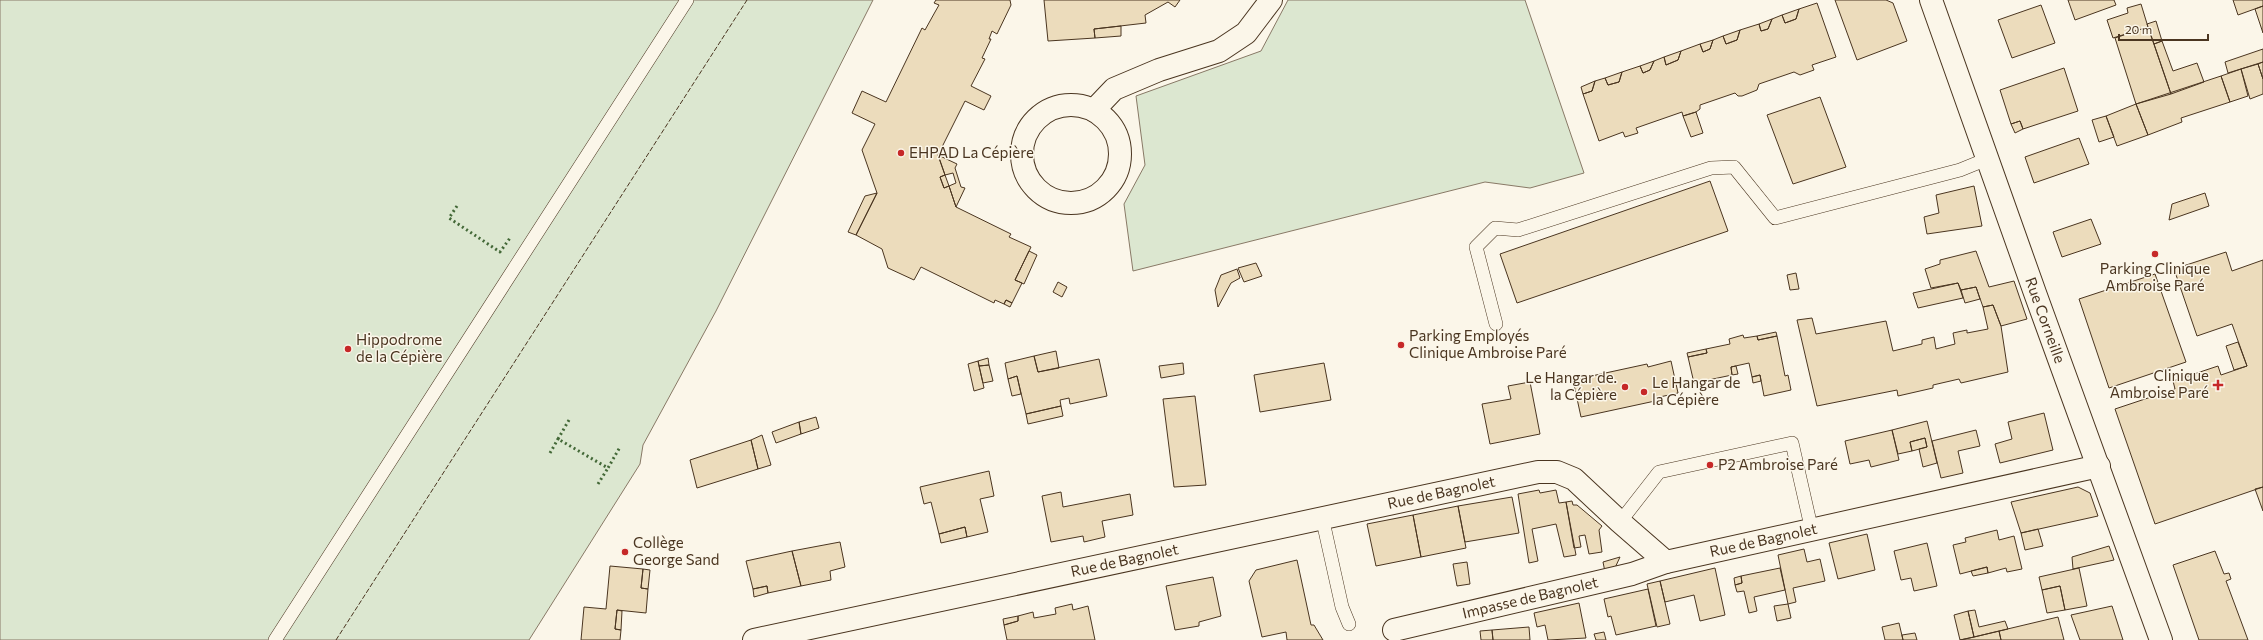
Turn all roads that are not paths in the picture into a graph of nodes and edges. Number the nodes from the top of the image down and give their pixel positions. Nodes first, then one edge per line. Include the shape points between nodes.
1 (687, 0) edge
2 (1271, 0) edge
3 (1931, 0) edge
4 (1094, 110) junction
5 (1987, 159) junction
6 (1496, 324) dead end
7 (2098, 466) junction
8 (1322, 517) junction
9 (1620, 522) junction
10 (1812, 531) junction
11 (1666, 562) junction
12 (1349, 624) dead end
13 (1394, 630) dead end
14 (275, 640) edge
15 (754, 640) edge
16 (2161, 640) edge

1 - 14 lane
2 - 4 street via 1246,33 1219,51 1159,70 1114,89
3 - 5 street, Rue Corneille
4 - 4 street via 1075,104 1053,107 1036,118 1021,146 1025,176 1045,197 1075,204 1103,194 1118,173 1119,139 1111,124
5 - 6 lane via 1960,170 1775,218 1734,168 1712,168 1518,230 1495,228 1476,247
5 - 7 street, Rue Corneille
7 - 10 street, Rue de Bagnolet
7 - 16 street, Rue Corneille
8 - 9 street, Rue de Bagnolet via 1530,474 1557,472 1574,479
8 - 12 lane via 1342,607
8 - 15 street, Rue de Bagnolet
9 - 10 lane via 1659,472 1792,443
9 - 11 street, Rue de Bagnolet
10 - 11 street, Rue de Bagnolet
11 - 13 street, Impasse de Bagnolet via 1632,574

